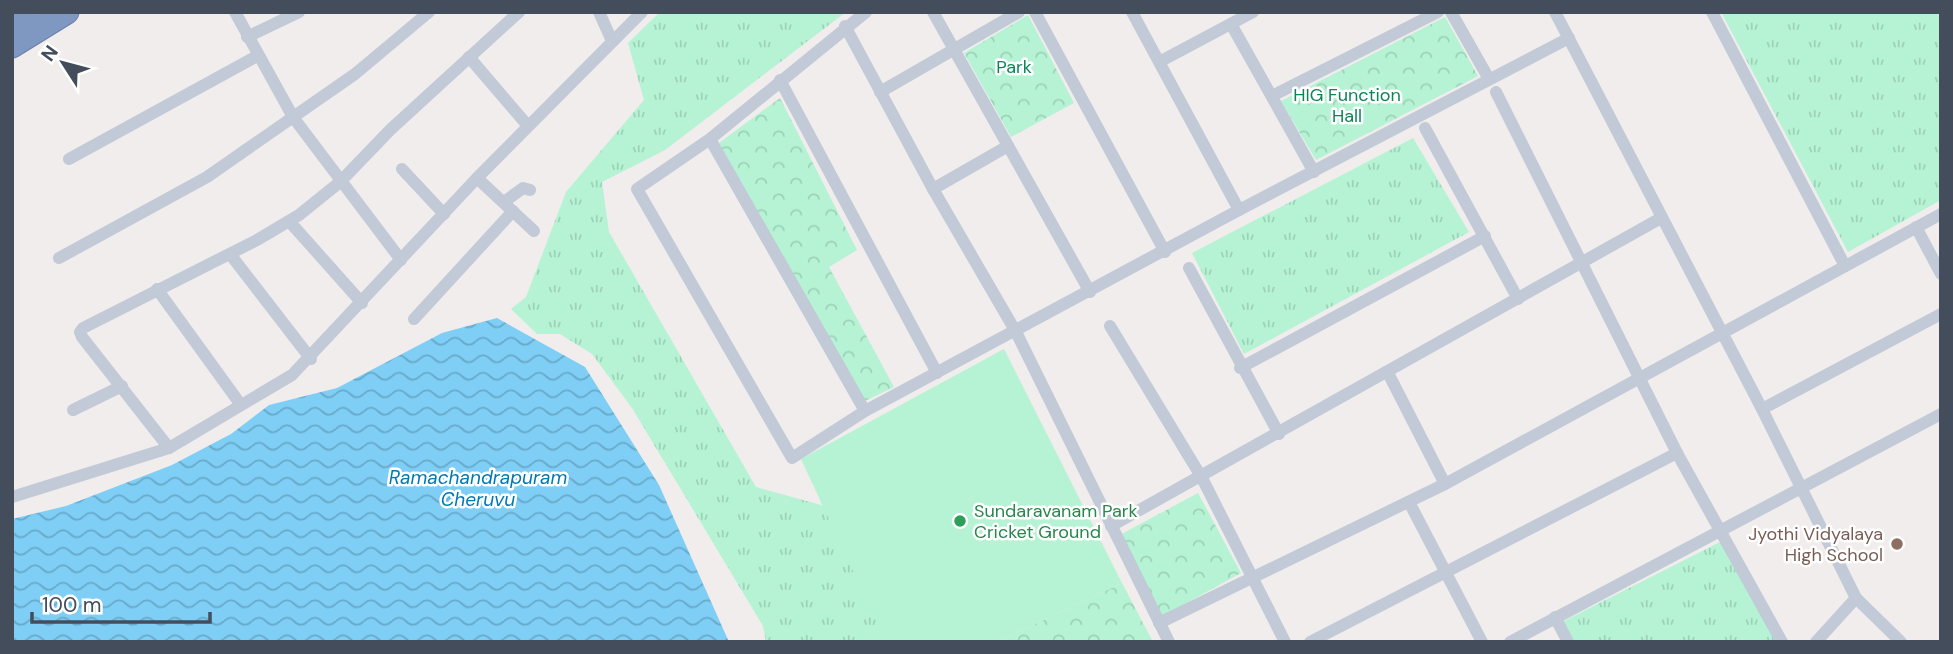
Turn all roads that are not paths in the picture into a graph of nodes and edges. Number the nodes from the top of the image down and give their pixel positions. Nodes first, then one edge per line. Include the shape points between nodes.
1 (67, 12) edge
2 (235, 12) edge
3 (299, 12) edge
4 (429, 12) edge
5 (519, 12) edge
6 (599, 12) edge
7 (642, 12) edge
8 (866, 12) edge
9 (933, 12) edge
10 (1019, 12) edge
11 (1035, 12) edge
12 (1132, 12) edge
13 (1253, 12) edge
14 (1438, 12) edge
15 (1451, 12) edge
16 (1555, 12) edge
17 (1712, 12) edge
18 (1231, 24) junction
19 (845, 26) junction
20 (24, 27) edge
21 (247, 37) junction
22 (1569, 38) junction
23 (612, 41) junction
24 (954, 50) junction
25 (257, 56) junction
26 (468, 57) junction
27 (1161, 61) junction
28 (1489, 79) junction
29 (780, 80) junction
30 (880, 92) junction
31 (1496, 92) dead end
32 (1272, 96) junction
33 (293, 117) junction
34 (528, 126) junction
35 (1425, 128) dead end
36 (710, 139) junction
37 (1008, 146) junction
38 (69, 159) dead end
39 (402, 169) dead end
40 (1314, 172) junction
41 (477, 177) junction
42 (340, 182) junction
43 (933, 189) junction
44 (530, 190) dead end
45 (509, 207) junction
46 (1239, 210) junction
47 (444, 214) junction
48 (1941, 214) edge
49 (1661, 218) junction
50 (289, 221) junction
51 (1916, 228) junction
52 (534, 231) dead end
53 (1485, 236) junction
54 (1165, 252) junction
55 (230, 254) junction
56 (59, 258) dead end
57 (401, 260) junction
58 (1583, 265) junction
59 (1845, 266) junction
60 (1189, 268) dead end
61 (1941, 274) edge
62 (156, 289) junction
63 (1090, 292) junction
64 (1518, 299) junction
65 (362, 303) junction
66 (1941, 314) edge
67 (414, 319) dead end
68 (1110, 326) dead end
69 (1722, 331) junction
70 (1016, 332) junction
71 (311, 359) junction
72 (1240, 368) junction
73 (937, 373) junction
74 (1388, 373) junction
75 (1639, 377) junction
76 (122, 386) junction
77 (241, 405) junction
78 (1762, 409) junction
79 (73, 410) dead end
80 (865, 411) junction
81 (1941, 414) edge
82 (1279, 434) junction
83 (169, 448) junction
84 (1677, 453) junction
85 (1202, 478) junction
86 (1445, 484) junction
87 (1801, 486) junction
88 (12, 497) edge
89 (1409, 502) junction
90 (1111, 526) junction
91 (1719, 530) junction
92 (1444, 572) junction
93 (1253, 577) junction
94 (1856, 598) junction
95 (1555, 617) junction
96 (1159, 623) junction
97 (1169, 642) edge
98 (1285, 642) edge
99 (1310, 642) edge
100 (1482, 642) edge
101 (1510, 642) edge
102 (1568, 642) edge
103 (1782, 642) edge
104 (1816, 642) edge
105 (1902, 642) edge

1 - 20 highway
2 - 21 street
3 - 21 street
4 - 33 street via 355,74
5 - 26 street
6 - 23 street
7 - 23 street
8 - 19 street
9 - 24 street
10 - 24 street
11 - 54 street
12 - 27 street
13 - 18 street
14 - 32 street
15 - 28 street
16 - 22 street
17 - 59 street
18 - 27 street
18 - 32 street
19 - 29 street
19 - 30 street
21 - 25 street
22 - 28 street
22 - 49 street
23 - 34 street
24 - 30 street
24 - 37 street
25 - 33 street
25 - 38 street
26 - 34 street
26 - 42 street
27 - 46 street
28 - 40 street
29 - 36 street
29 - 73 street
30 - 43 street
31 - 58 street
32 - 40 street
33 - 42 street
33 - 56 street via 207,177
34 - 41 street
35 - 53 street
36 - 80 street
36 - 80 street via 637,189 792,458
37 - 43 street
37 - 63 street
39 - 47 street
40 - 46 street
41 - 45 street
41 - 47 street
42 - 50 street
42 - 57 street
43 - 70 street
44 - 45 street via 517,190
45 - 52 street
45 - 67 street
46 - 54 street
47 - 57 street
48 - 51 street
49 - 58 street
49 - 69 street
50 - 55 street
50 - 65 street
51 - 59 street
51 - 61 street
53 - 64 street
53 - 72 street
54 - 63 street
55 - 62 street
55 - 71 street
57 - 65 street
58 - 64 street
58 - 75 street
59 - 69 street
60 - 72 street
62 - 76 street via 80,332
62 - 77 street
63 - 70 street
64 - 74 street
65 - 71 street
66 - 78 street
68 - 85 street
69 - 75 street
69 - 78 street
70 - 73 street
70 - 90 street
71 - 77 street via 292,376
72 - 82 street
73 - 80 street
74 - 82 street
74 - 86 street
75 - 84 street
75 - 86 street
76 - 79 street
76 - 83 street
77 - 83 street
78 - 87 street
81 - 87 street
82 - 85 street
83 - 88 street
84 - 91 street
84 - 92 street
85 - 90 street
85 - 93 street
86 - 89 street
87 - 91 street
87 - 94 street
89 - 92 street
89 - 93 street
90 - 96 street
91 - 95 street
91 - 103 street
92 - 99 street
92 - 100 street
93 - 96 street
93 - 98 street
94 - 104 street
94 - 105 street
95 - 101 street
95 - 102 street
96 - 97 street

